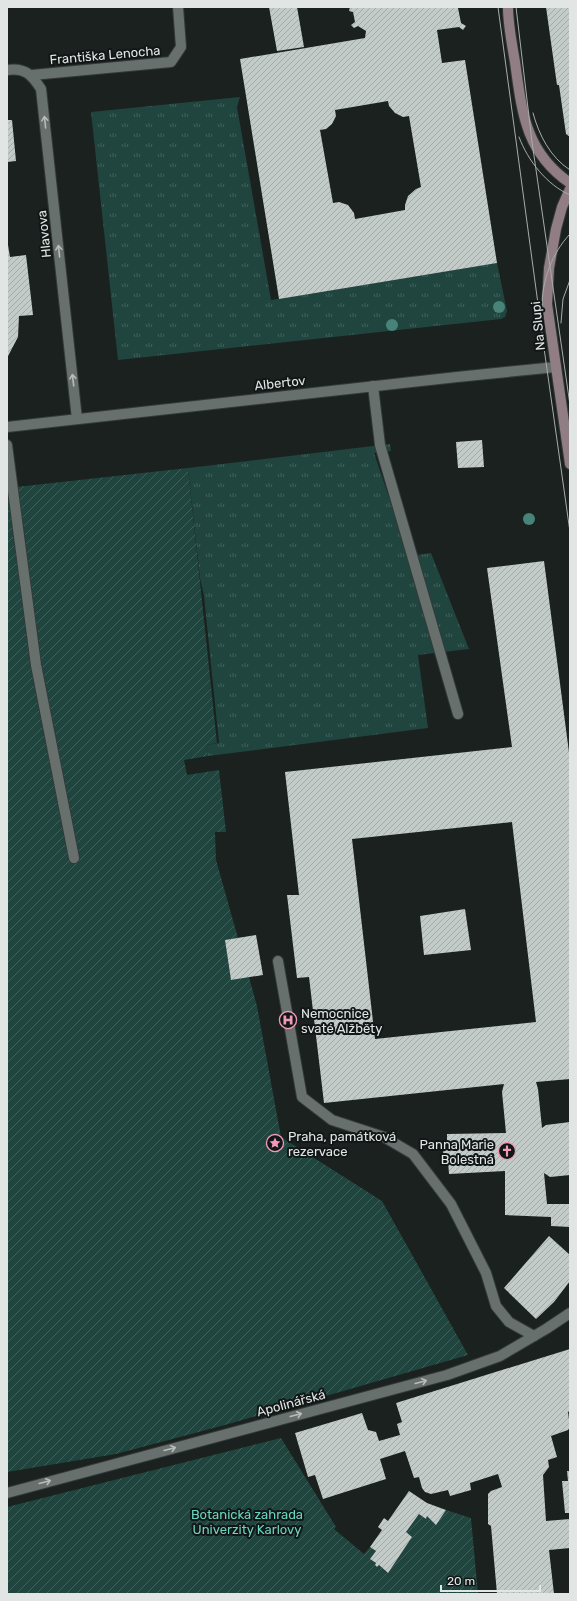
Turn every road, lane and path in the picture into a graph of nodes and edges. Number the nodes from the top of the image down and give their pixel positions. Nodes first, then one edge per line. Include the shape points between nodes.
1 (178, 7) edge
2 (507, 9) edge
3 (7, 70) edge
4 (32, 76) junction
5 (570, 183) edge
6 (570, 189) edge
7 (556, 367) junction
8 (373, 386) junction
9 (77, 419) junction
10 (7, 427) edge
11 (7, 445) edge
12 (570, 464) edge
13 (458, 714) dead end
14 (74, 858) dead end
15 (278, 961) dead end
16 (570, 1313) edge
17 (534, 1336) junction
18 (7, 1493) edge

1 - 4 street, Františka Lenocha via 181,47 171,62
2 - 5 street via 520,98 532,142 548,165
3 - 4 street via 16,69
9 -> 4 street, Hlavova via 41,89
6 - 7 street, Na Slupi via 556,229 549,268 548,316
7 - 8 street, Albertov
7 - 12 street, Na Slupi
8 - 9 street, Albertov
8 - 13 street via 380,445
9 - 10 street, Albertov
11 - 14 street via 36,665
15 - 17 street via 302,1097 332,1120 384,1137 413,1154 451,1204 486,1273 496,1306 509,1322
16 - 17 street, Apolinářská
18 -> 17 street, Apolinářská via 447,1375 500,1356

